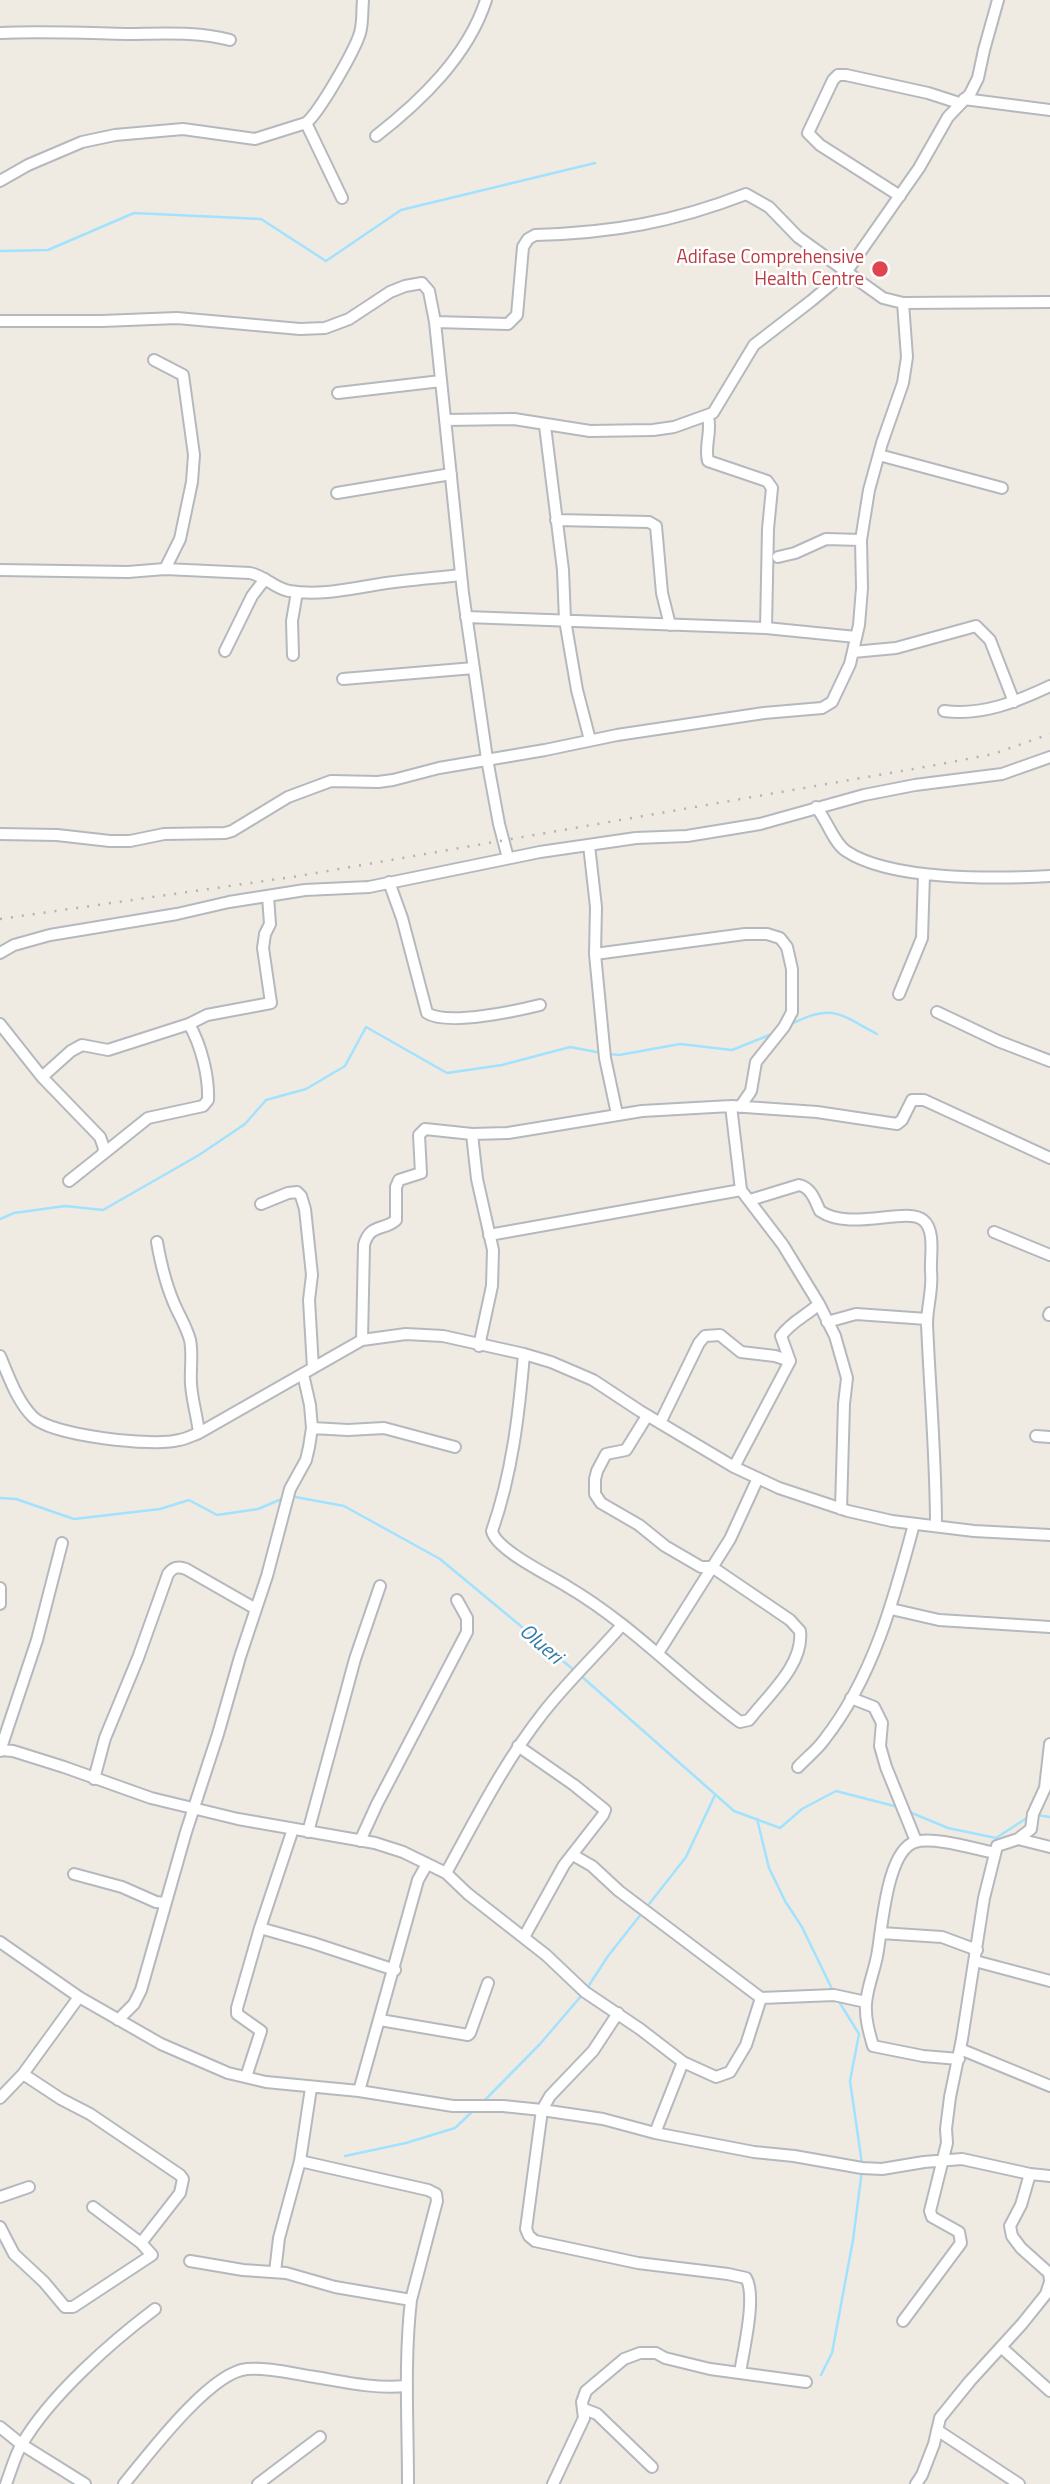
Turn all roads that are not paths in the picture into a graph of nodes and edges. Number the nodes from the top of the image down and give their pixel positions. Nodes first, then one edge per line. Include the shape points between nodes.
1 (363, 0) edge
2 (486, 0) edge
3 (998, 0) edge
4 (0, 33) edge
5 (230, 40) dead end
6 (961, 101) junction
7 (1050, 110) edge
8 (306, 123) junction
9 (376, 136) dead end
10 (0, 181) edge
11 (900, 196) junction
12 (342, 198) dead end
13 (846, 271) junction
14 (1050, 302) edge
15 (903, 303) junction
16 (0, 321) edge
17 (435, 322) junction
18 (154, 360) dead end
19 (441, 380) junction
20 (338, 393) dead end
21 (708, 417) junction
22 (445, 420) junction
23 (545, 426) junction
24 (879, 455) junction
25 (451, 474) junction
26 (1002, 488) dead end
27 (337, 493) dead end
28 (556, 520) junction
29 (861, 540) junction
30 (778, 557) dead end
31 (165, 569) junction
32 (0, 570) edge
33 (461, 575) junction
34 (265, 579) junction
35 (297, 592) junction
36 (466, 617) junction
37 (565, 620) junction
38 (670, 625) junction
39 (766, 628) junction
40 (856, 636) junction
41 (225, 652) dead end
42 (853, 652) junction
43 (293, 655) dead end
44 (474, 668) junction
45 (343, 679) dead end
46 (1050, 686) edge
47 (1014, 702) junction
48 (944, 711) dead end
49 (590, 740) junction
50 (1050, 757) edge
51 (487, 759) junction
52 (816, 807) junction
53 (0, 834) edge
54 (589, 845) junction
55 (508, 858) junction
56 (924, 874) junction
57 (1050, 876) edge
58 (389, 882) junction
59 (268, 895) junction
60 (0, 953) edge
61 (596, 954) junction
62 (900, 993) dead end
63 (540, 1004) dead end
64 (937, 1012) dead end
65 (0, 1024) edge
66 (189, 1024) junction
67 (1050, 1061) edge
68 (42, 1077) junction
69 (736, 1106) junction
70 (617, 1114) junction
71 (472, 1134) junction
72 (103, 1154) junction
73 (1050, 1158) edge
74 (69, 1181) dead end
75 (741, 1189) junction
76 (750, 1200) junction
77 (261, 1204) dead end
78 (994, 1232) dead end
79 (489, 1235) junction
80 (157, 1241) dead end
81 (1050, 1255) edge
82 (819, 1304) junction
83 (927, 1319) junction
84 (827, 1321) junction
85 (362, 1340) junction
86 (480, 1346) junction
87 (524, 1354) junction
88 (0, 1356) edge
89 (790, 1361) junction
90 (308, 1371) junction
91 (647, 1416) junction
92 (660, 1423) junction
93 (312, 1428) junction
94 (200, 1433) junction
95 (1035, 1436) dead end
96 (1050, 1437) edge
97 (455, 1447) dead end
98 (734, 1467) junction
99 (758, 1478) junction
100 (841, 1509) junction
101 (914, 1524) junction
102 (936, 1526) junction
103 (1050, 1535) edge
104 (62, 1543) dead end
105 (712, 1567) junction
106 (380, 1586) dead end
107 (0, 1588) edge
108 (457, 1600) dead end
109 (0, 1604) edge
110 (256, 1609) junction
111 (891, 1609) junction
112 (622, 1625) junction
113 (1050, 1627) edge
114 (658, 1653) junction
115 (851, 1698) junction
116 (1050, 1744) edge
117 (518, 1746) junction
118 (0, 1750) edge
119 (798, 1767) dead end
120 (94, 1779) junction
121 (194, 1808) junction
122 (293, 1829) junction
123 (307, 1832) junction
124 (1018, 1839) junction
125 (360, 1841) junction
126 (916, 1841) junction
127 (1050, 1847) edge
128 (995, 1853) junction
129 (573, 1856) junction
130 (426, 1864) junction
131 (446, 1873) junction
132 (74, 1874) dead end
133 (165, 1903) junction
134 (260, 1928) junction
135 (881, 1933) junction
136 (524, 1937) junction
137 (0, 1942) edge
138 (976, 1955) junction
139 (395, 1970) junction
140 (1050, 1981) edge
141 (488, 1983) dead end
142 (79, 1997) junction
143 (761, 1997) junction
144 (866, 2002) junction
145 (618, 2013) junction
146 (118, 2020) junction
147 (380, 2021) junction
148 (959, 2054) junction
149 (683, 2063) junction
150 (23, 2074) junction
151 (246, 2077) junction
152 (1050, 2086) edge
153 (311, 2088) junction
154 (359, 2091) junction
155 (0, 2098) edge
156 (542, 2110) junction
157 (655, 2133) junction
158 (947, 2143) junction
159 (962, 2160) junction
160 (300, 2161) junction
161 (941, 2161) junction
162 (1030, 2174) junction
163 (1050, 2176) edge
164 (29, 2187) dead end
165 (0, 2197) edge
166 (93, 2207) dead end
167 (0, 2227) edge
168 (141, 2243) junction
169 (190, 2261) dead end
170 (275, 2272) junction
171 (1050, 2273) edge
172 (1050, 2281) edge
173 (411, 2300) junction
174 (155, 2309) dead end
175 (902, 2321) dead end
176 (1001, 2347) junction
177 (740, 2373) junction
178 (806, 2382) dead end
179 (405, 2386) junction
180 (1050, 2391) edge
181 (584, 2409) junction
182 (0, 2427) edge
183 (937, 2430) junction
184 (320, 2437) dead end
185 (21, 2444) junction
186 (652, 2467) dead end
187 (6, 2484) edge
188 (85, 2484) edge
189 (124, 2484) edge
190 (258, 2484) edge
191 (408, 2484) edge
192 (553, 2484) edge
193 (916, 2484) edge
194 (1019, 2484) edge

1 - 8 street via 361,32
2 - 9 street via 456,59
3 - 6 street via 978,78
4 - 5 street via 194,34
6 - 7 street
6 - 11 street
6 - 11 street via 846,75 833,80 808,133
8 - 10 street via 255,139 183,129 115,135 82,142
8 - 12 street
11 - 13 street
13 - 15 street via 883,298
13 - 17 street via 798,237 769,207 746,194 652,224 535,235 523,247 517,316 508,324
13 - 21 street via 754,345
14 - 15 street
15 - 24 street via 907,357 903,383
16 - 17 street via 177,318 325,328 349,319 390,292 422,283 429,291
17 - 19 street
18 - 31 street via 183,375 194,456 180,539
19 - 20 street
19 - 22 street
21 - 23 street via 653,430
21 - 39 street via 708,461 767,481 772,488
22 - 23 street via 514,419
22 - 25 street
23 - 28 street
24 - 26 street
24 - 29 street
25 - 27 street
25 - 33 street
28 - 37 street
28 - 38 street via 649,522 656,526
29 - 30 street via 826,539
29 - 40 street
31 - 32 street
31 - 34 street via 250,573
33 - 35 street via 331,593
33 - 36 street
34 - 35 street via 275,587
34 - 41 street via 251,596
35 - 43 street
36 - 37 street
36 - 44 street
37 - 38 street
37 - 49 street
38 - 39 street
39 - 40 street
40 - 42 street
42 - 47 street via 896,648 976,626 989,640
42 - 49 street via 832,702 822,708
44 - 45 street
44 - 51 street
46 - 47 street
47 - 48 street via 971,713
49 - 51 street
50 - 52 street via 1002,774 915,785
51 - 53 street via 378,782 331,781 288,797 232,831 164,834 130,841
51 - 55 street
52 - 54 street via 748,826
52 - 56 street via 845,850 881,866
54 - 55 street
54 - 61 street
55 - 58 street
56 - 57 street
56 - 62 street via 922,938
58 - 59 street
58 - 63 street via 427,1013 434,1018 458,1018
59 - 60 street via 50,935
59 - 66 street via 270,924 264,948 271,1003 207,1015
61 - 69 street via 745,934 780,937 792,969 792,1012 756,1062 751,1091
61 - 70 street via 605,1052
64 - 67 street
65 - 68 street
66 - 68 street via 108,1050 82,1045
66 - 72 street via 200,1051 208,1100 203,1106 148,1118
68 - 72 street via 100,1138
69 - 70 street
69 - 73 street via 817,1111 897,1124 912,1100 924,1100
69 - 75 street
70 - 71 street via 508,1133
71 - 79 street
71 - 85 street via 431,1128 421,1131 421,1173 399,1180 396,1220 366,1237
72 - 74 street
75 - 76 street
75 - 79 street
76 - 82 street
76 - 83 street via 799,1185 806,1186 820,1211 839,1219 921,1218 931,1238 933,1289
77 - 90 street via 297,1192 305,1209 312,1275
78 - 81 street
79 - 86 street via 492,1286
80 - 94 street via 190,1342
82 - 84 street
82 - 89 street via 791,1322 781,1336
83 - 84 street via 856,1314
83 - 102 street
84 - 100 street via 847,1378
85 - 86 street via 443,1336
85 - 90 street
86 - 87 street
87 - 91 street via 593,1380
87 - 112 street via 510,1462 493,1536 505,1549 589,1598
88 - 94 street via 35,1420 57,1430 98,1438 159,1441 178,1441
89 - 92 street via 741,1352 720,1335 705,1336
89 - 98 street
90 - 93 street
90 - 94 street
91 - 92 street
91 - 105 street via 626,1450 606,1454 597,1471 595,1494 601,1503 665,1546 701,1567
92 - 98 street
93 - 97 street via 384,1428
93 - 110 street via 306,1460 290,1489
95 - 96 street
98 - 99 street
99 - 100 street
99 - 105 street
100 - 101 street
101 - 102 street
101 - 111 street
102 - 103 street
104 - 118 street via 37,1640
105 - 114 street
105 - 114 street via 800,1631 793,1663 749,1720 740,1723
106 - 123 street
107 - 109 street
108 - 125 street via 467,1618 467,1632
110 - 120 street via 187,1569 172,1569 105,1738
110 - 121 street
111 - 113 street via 939,1620
111 - 115 street
112 - 114 street
112 - 117 street via 575,1674
115 - 119 street via 824,1742
115 - 126 street via 874,1707 882,1723 880,1746 886,1768
116 - 124 street via 1045,1788 1031,1829
117 - 129 street via 604,1810
117 - 131 street
118 - 120 street
120 - 121 street
121 - 122 street
121 - 133 street
122 - 123 street
122 - 134 street
123 - 125 street
124 - 127 street
124 - 128 street via 997,1846
125 - 130 street via 403,1852
126 - 128 street
126 - 135 street via 899,1857 889,1884
128 - 138 street
129 - 136 street
129 - 143 street
130 - 131 street
130 - 139 street
131 - 136 street
132 - 133 street
133 - 146 street via 141,1990
134 - 139 street
134 - 151 street via 237,2008 237,2014 261,2031
135 - 138 street via 942,1937
135 - 144 street
136 - 145 street via 585,1992
137 - 142 street
138 - 140 street
138 - 148 street
139 - 147 street
141 - 147 street via 468,2035
142 - 146 street
142 - 150 street
143 - 144 street via 834,1995
143 - 149 street via 746,2045 730,2072 716,2077
144 - 148 street via 873,2046 923,2056
145 - 149 street
145 - 156 street via 593,2051
146 - 151 street via 161,2044
147 - 154 street
148 - 152 street
148 - 158 street
149 - 157 street
150 - 155 street
150 - 168 street via 183,2179 180,2193
151 - 153 street
153 - 154 street
153 - 160 street
154 - 156 street via 453,2106
156 - 157 street via 604,2119
156 - 177 street via 526,2229 529,2236 638,2263 746,2278 749,2302
157 - 161 street via 862,2168
158 - 159 street
158 - 161 street
159 - 161 street
159 - 162 street
160 - 170 street via 279,2238
160 - 173 street via 436,2194
161 - 175 street via 930,2215 959,2232 961,2243
162 - 163 street
162 - 171 street via 1010,2226 1012,2236
164 - 165 street
166 - 168 street
167 - 168 street via 14,2254 68,2308 151,2257
169 - 170 street
170 - 173 street
171 - 172 street
172 - 176 street via 1046,2294
173 - 179 street
174 - 185 street via 79,2374
176 - 180 street
176 - 183 street via 940,2418
177 - 178 street
177 - 181 street via 640,2353 624,2359 586,2391
179 - 189 street via 377,2387 260,2369 235,2371 184,2415
179 - 191 street
181 - 186 street via 600,2416
181 - 192 street via 581,2427
182 - 185 street
183 - 193 street
183 - 194 street
184 - 190 street
185 - 187 street
185 - 188 street

